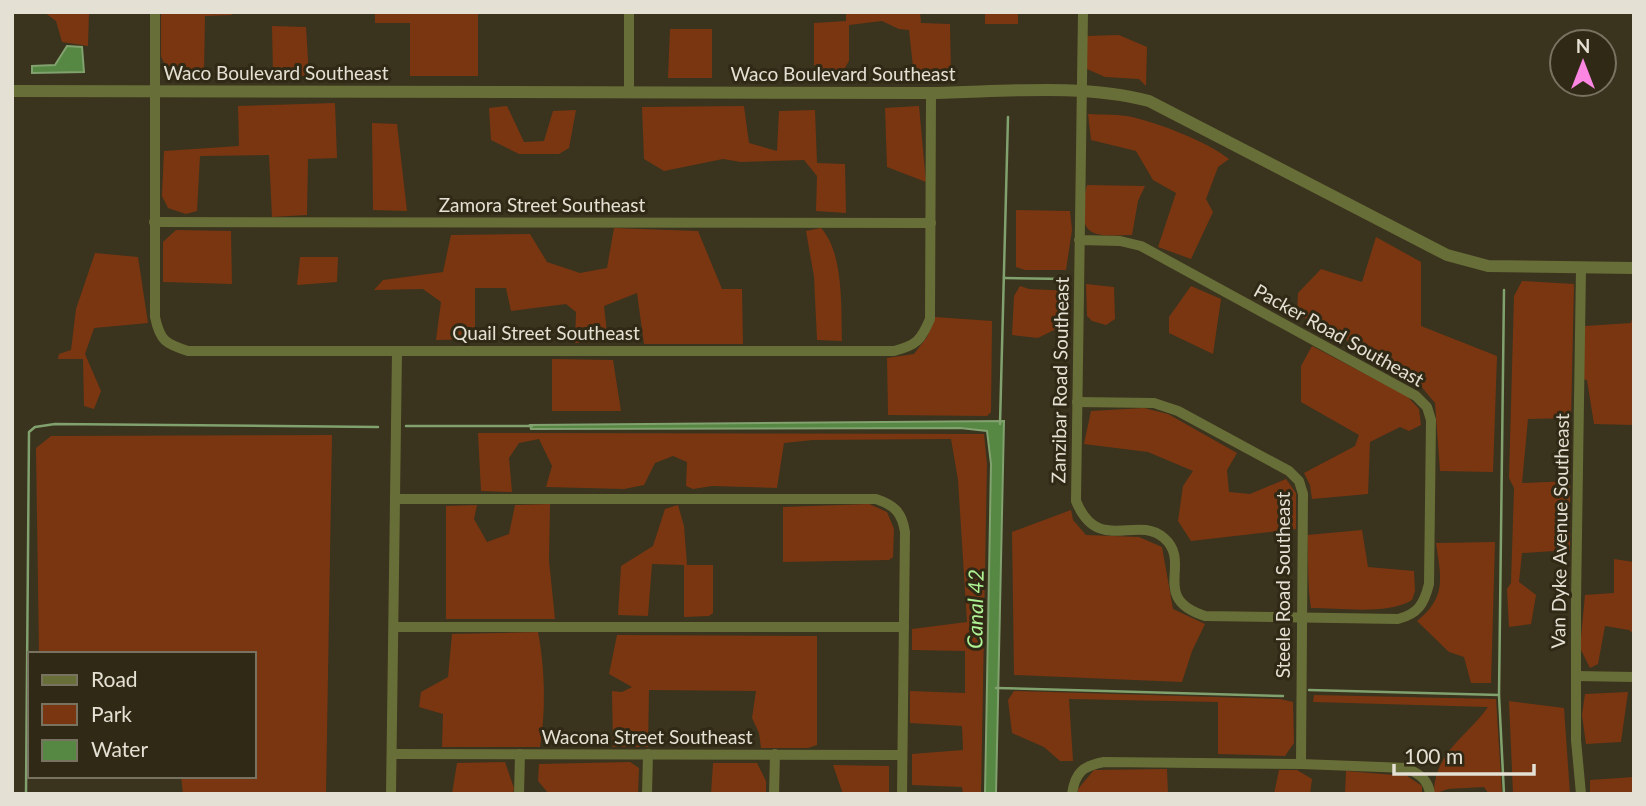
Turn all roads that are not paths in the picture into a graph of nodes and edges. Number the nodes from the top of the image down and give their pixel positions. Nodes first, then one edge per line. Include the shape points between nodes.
1 (155, 12) edge
2 (629, 12) edge
3 (1083, 12) edge
4 (1083, 91) junction
5 (12, 92) edge
6 (155, 92) junction
7 (629, 93) junction
8 (931, 93) junction
9 (154, 222) junction
10 (931, 223) junction
11 (1079, 240) junction
12 (1581, 268) junction
13 (1634, 268) edge
14 (397, 351) junction
15 (1077, 402) junction
16 (395, 499) junction
17 (1416, 612) joint
18 (1301, 618) junction
19 (394, 627) junction
20 (904, 627) junction
21 (1576, 677) junction
22 (1634, 677) edge
23 (392, 754) junction
24 (520, 754) junction
25 (648, 754) junction
26 (775, 754) junction
27 (902, 755) junction
28 (1301, 764) junction
29 (391, 794) edge
30 (519, 794) edge
31 (647, 794) edge
32 (775, 794) edge
33 (902, 794) edge
34 (1072, 794) edge
35 (1430, 794) edge
36 (1581, 794) edge

1 - 6 street
2 - 7 street
3 - 4 street, Zanzibar Road Southeast
4 - 8 street, Waco Boulevard Southeast
4 - 11 street, Zanzibar Road Southeast
4 - 12 street, Waco Boulevard Southeast via 1149,101 1447,255 1488,266
5 - 6 street, Waco Boulevard Southeast
6 - 7 street, Waco Boulevard Southeast
6 - 9 street
7 - 8 street, Waco Boulevard Southeast
8 - 10 street
9 - 10 street, Zamora Street Southeast
9 - 14 street, Quail Street Southeast via 155,317 158,333 168,344 188,351
10 - 14 street, Quail Street Southeast via 930,319 921,338 894,351
11 - 15 street, Zanzibar Road Southeast
11 - 17 street, Packer Road Southeast via 1141,246 1416,396 1427,407 1431,420 1429,584
12 - 13 street, Waco Boulevard Southeast
12 - 21 street, Van Dyke Avenue Southeast
14 - 16 street
15 - 18 street, Steele Road Southeast via 1154,403 1178,411 1290,471 1303,494
15 - 18 street, Zanzibar Road Southeast via 1076,501 1083,518 1105,530 1148,531 1163,537 1174,559 1174,589 1189,611 1205,616
16 - 19 street
16 - 20 street via 876,499 897,509 903,518
17 - 18 street, Zanzibar Road Southeast via 1398,619
18 - 28 street, Steele Road Southeast
19 - 20 street
19 - 23 street
20 - 27 street
21 - 22 street
21 - 36 street, Van Dyke Avenue Southeast
23 - 24 street, Wacona Street Southeast
23 - 29 street
24 - 25 street, Wacona Street Southeast
24 - 30 street
25 - 26 street, Wacona Street Southeast
25 - 31 street
26 - 27 street, Wacona Street Southeast
26 - 32 street
27 - 33 street
28 - 34 street via 1104,762 1079,773
28 - 35 street via 1407,768 1422,776

